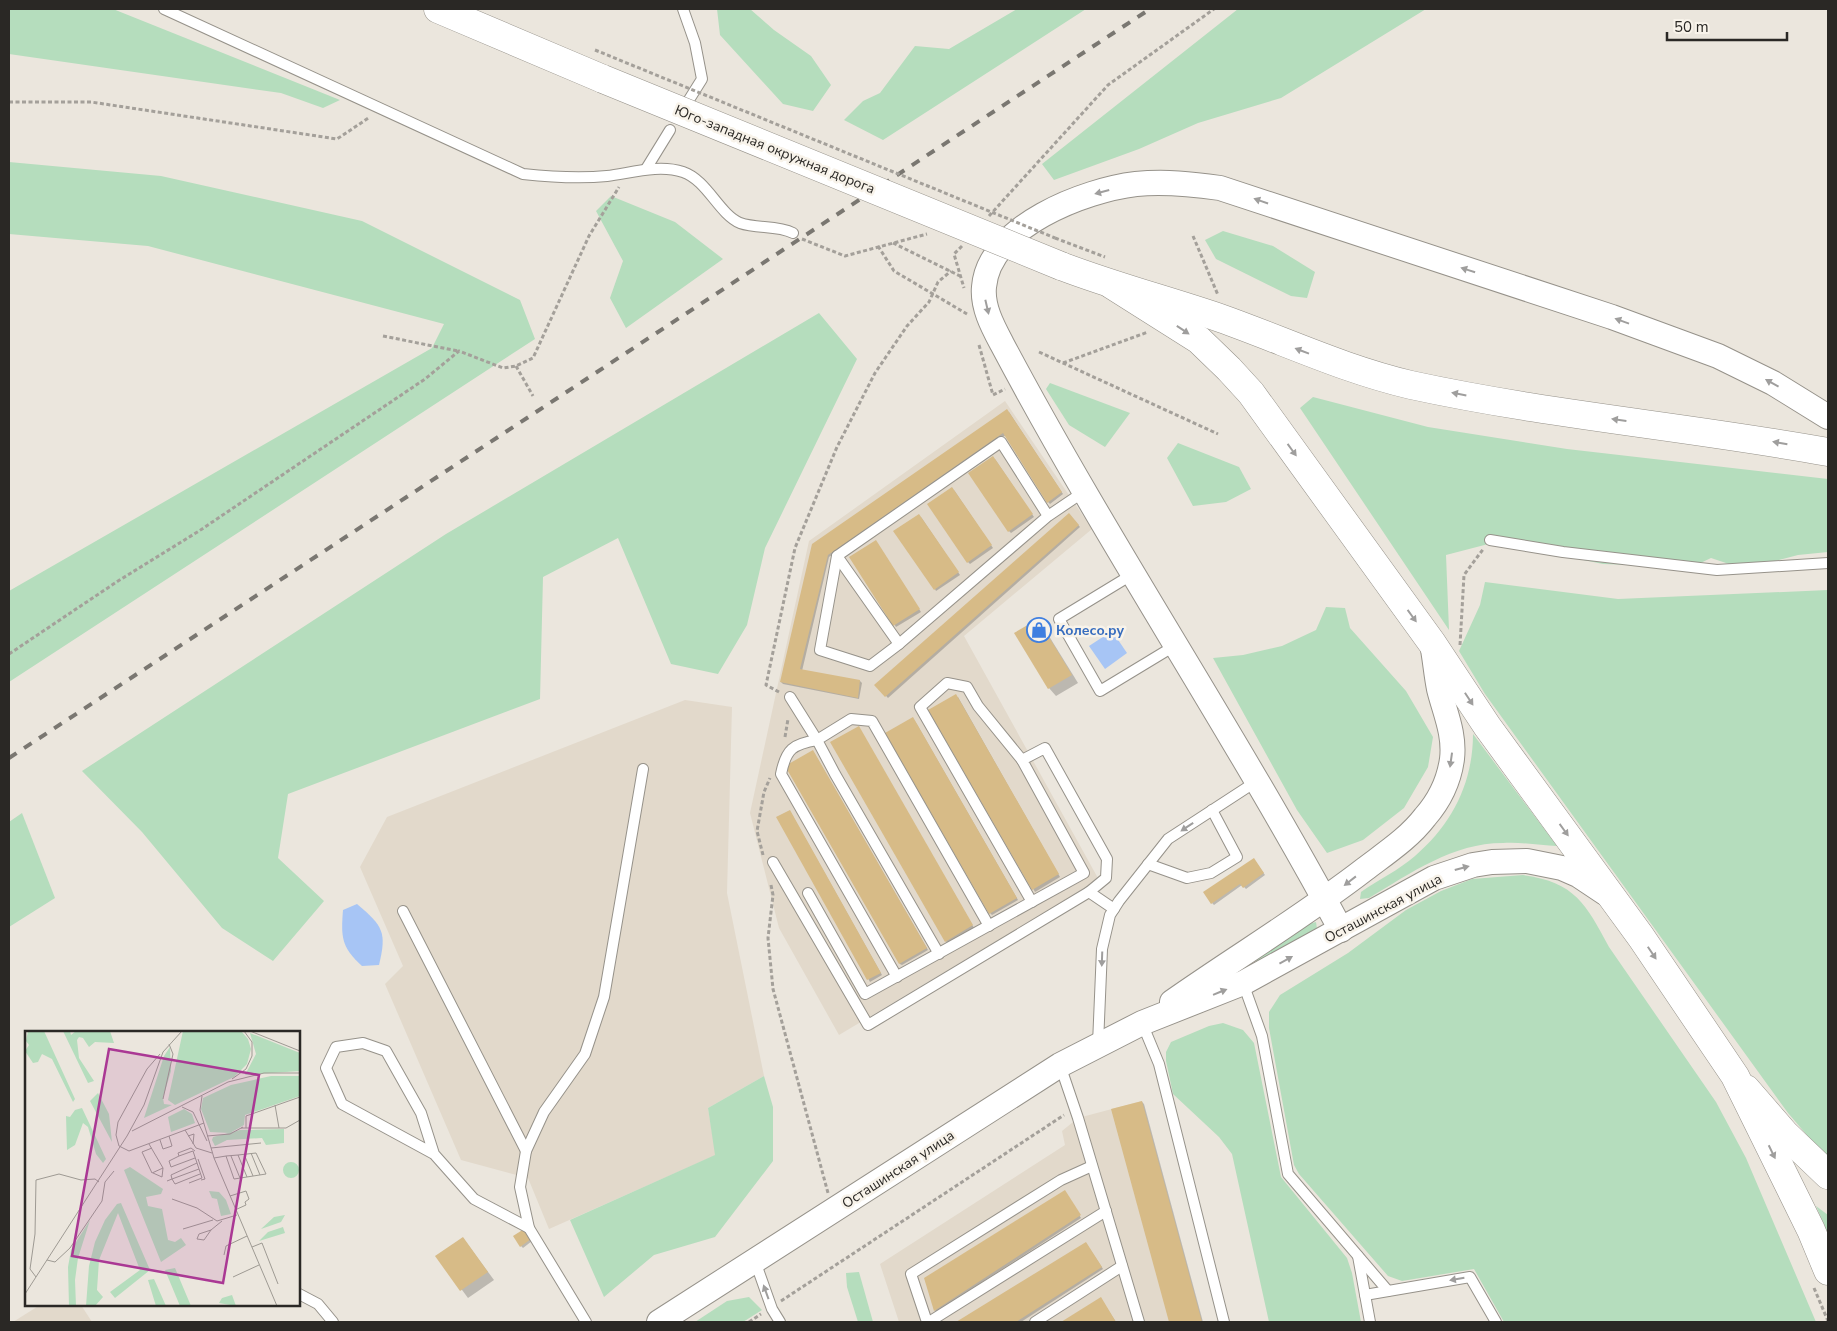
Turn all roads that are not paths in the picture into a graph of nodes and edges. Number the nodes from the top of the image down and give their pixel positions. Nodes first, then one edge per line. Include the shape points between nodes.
1 (164, 9) edge
2 (438, 9) edge
3 (682, 9) edge
4 (679, 116) dead end
5 (670, 130) dead end
6 (646, 169) junction
7 (793, 233) dead end
8 (1112, 285) junction
9 (1828, 417) edge
10 (1828, 452) edge
11 (1085, 491) junction
12 (1048, 516) junction
13 (1490, 540) road end
14 (837, 556) junction
15 (1828, 563) edge
16 (1134, 574) junction
17 (1432, 643) junction
18 (899, 644) junction
19 (1176, 645) junction
20 (790, 697) dead end
21 (817, 740) junction
22 (1022, 760) junction
23 (642, 769) dead end
24 (1256, 781) junction
25 (1212, 810) junction
26 (773, 862) dead end
27 (1148, 864) junction
28 (1089, 892) junction
29 (808, 893) dead end
30 (1325, 900) junction
31 (1032, 902) junction
32 (1114, 909) junction
33 (403, 911) dead end
34 (1624, 913) junction
35 (989, 926) junction
36 (1341, 930) junction
37 (939, 954) junction
38 (1231, 960) junction
39 (897, 977) junction
40 (1243, 983) junction
41 (1142, 1023) junction
42 (1098, 1044) junction
43 (1060, 1065) junction
44 (1735, 1076) junction
45 (526, 1152) junction
46 (434, 1154) junction
47 (1092, 1166) junction
48 (1828, 1175) edge
49 (1106, 1211) junction
50 (529, 1228) junction
51 (1358, 1256) junction
52 (755, 1260) junction
53 (1122, 1266) junction
54 (1828, 1271) edge
55 (1388, 1291) junction
56 (300, 1295) edge
57 (1365, 1296) junction
58 (1136, 1321) edge
59 (333, 1322) edge
60 (586, 1322) edge
61 (659, 1322) edge
62 (780, 1322) edge
63 (928, 1322) edge
64 (1035, 1322) edge
65 (1224, 1322) edge
66 (1370, 1322) edge
67 (1496, 1322) edge

1 - 6 lane via 523,174 567,178 608,176
2 - 8 main road, Юго-западная окружная дорога, bridge
3 - 4 lane via 696,43 702,79
5 - 6 lane
6 - 7 lane via 684,172 711,193 740,223
10 -> 8 main road via 1538,409 1410,384 1359,371 1220,318
8 -> 17 main road via 1199,340 1229,369 1251,394
9 -> 11 street via 1773,383 1700,350 1612,317 1220,188 1190,184 1135,184 1085,196 1036,219 999,250 986,273 984,288 991,322
11 - 12 lane
11 - 16 street
12 - 14 lane via 1001,442
12 - 18 lane
13 - 15 lane via 1717,570
14 - 18 lane
14 - 18 lane via 820,650 870,666
16 - 19 street
16 - 19 lane via 1059,619 1100,691
17 -> 30 street, Осташинская улица via 1452,748 1449,774 1443,789 1425,818 1406,837
17 -> 34 main road via 1487,726
19 - 24 street
20 - 21 lane
21 - 35 lane via 851,720 872,721
21 - 37 lane
21 - 39 lane via 797,743 784,757 781,774
22 - 28 lane via 1045,748 1107,859 1106,878
22 - 31 lane via 1084,874
22 - 31 lane via 978,706 968,686 947,684 920,707
23 - 45 lane via 604,997 585,1054 544,1112
24 - 25 lane
24 - 30 street
25 -> 27 lane via 1168,839
25 - 27 lane via 1238,857 1212,873 1186,878
26 - 28 lane via 868,1025
27 - 32 lane
28 - 32 lane
29 - 39 lane via 865,994
30 - 36 street
30 - 38 street, Осташинская улица
31 - 35 lane
32 -> 42 lane via 1102,949
33 - 45 lane
36 -> 34 street, Осташинская улица via 1404,893 1454,870 1492,862 1543,863 1578,875 1607,894
34 -> 44 main road
35 - 37 lane
40 -> 36 street, Осташинская улица
37 - 39 lane
38 - 40 street
38 - 41 street, Осташинская улица
41 -> 40 street, Осташинская улица
40 - 51 lane via 1262,1036 1288,1174
41 - 42 street, Осташинская улица
41 - 65 lane via 1159,1064
42 - 43 street, Осташинская улица
43 - 47 lane
43 - 52 street, Осташинская улица
44 - 48 main road via 1785,1134
44 -> 54 main road
45 - 50 lane via 520,1187
46 - 46 lane via 421,1113 386,1051 364,1043 336,1048 326,1068 342,1104
46 - 50 lane via 474,1200
47 - 49 lane
47 - 63 lane via 1061,1180 911,1274
49 - 53 lane
49 - 63 lane
50 - 60 lane
51 - 55 lane
51 - 57 lane
52 - 61 street, Осташинская улица
62 -> 52 lane
53 - 58 lane
53 - 64 lane
55 - 57 lane
67 -> 55 lane via 1470,1277
56 - 59 lane via 318,1304
57 - 66 lane

